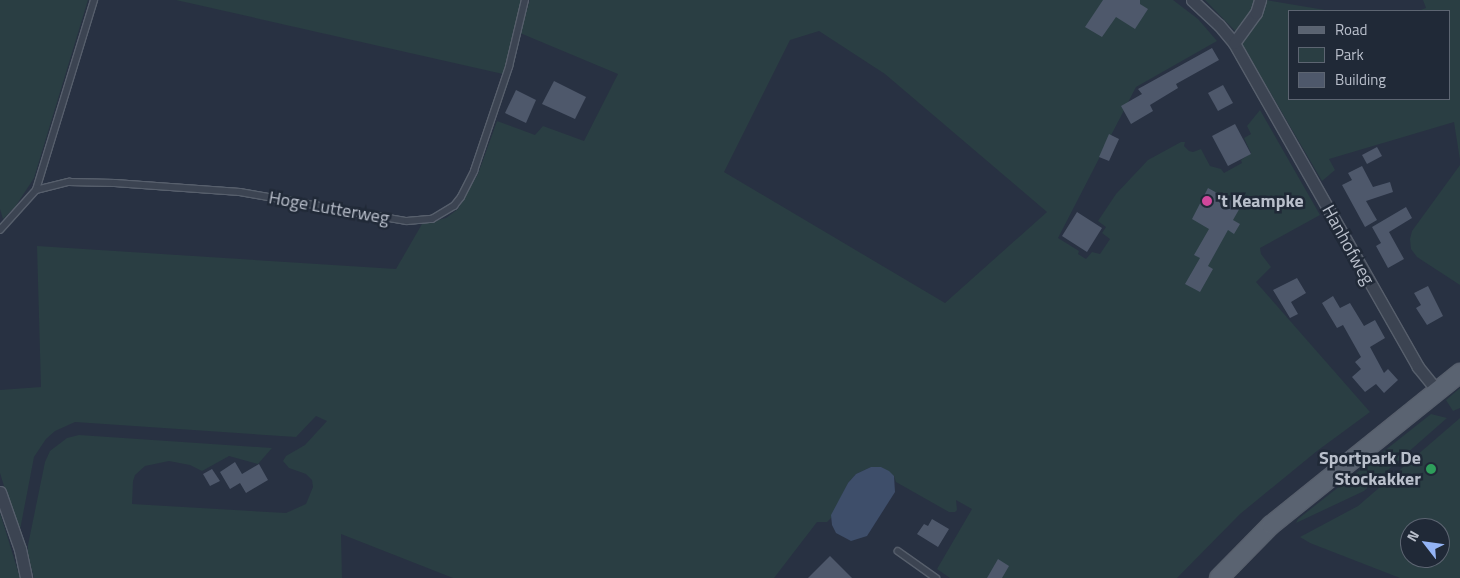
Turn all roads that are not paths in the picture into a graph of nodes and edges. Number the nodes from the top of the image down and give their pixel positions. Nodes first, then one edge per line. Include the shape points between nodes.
1 (94, 0) edge
2 (525, 0) edge
3 (1192, 0) edge
4 (1260, 0) edge
5 (1234, 43) junction
6 (36, 190) junction
7 (0, 230) edge
8 (1460, 373) edge
9 (1438, 392) junction
10 (0, 492) edge
11 (898, 551) dead end
12 (26, 578) edge
13 (936, 578) edge
14 (1219, 578) edge

1 - 6 lane
2 - 6 lane, Hoge Lutterweg via 509,67 474,171 462,197 454,206 432,219 407,221 240,192 115,182 69,182
3 - 5 street, Hanhofweg
4 - 5 street via 1256,13
5 - 9 street, Hanhofweg via 1418,367
6 - 7 lane
8 - 9 main road
9 - 14 main road via 1271,525
10 - 12 street via 20,549
11 - 13 lane

